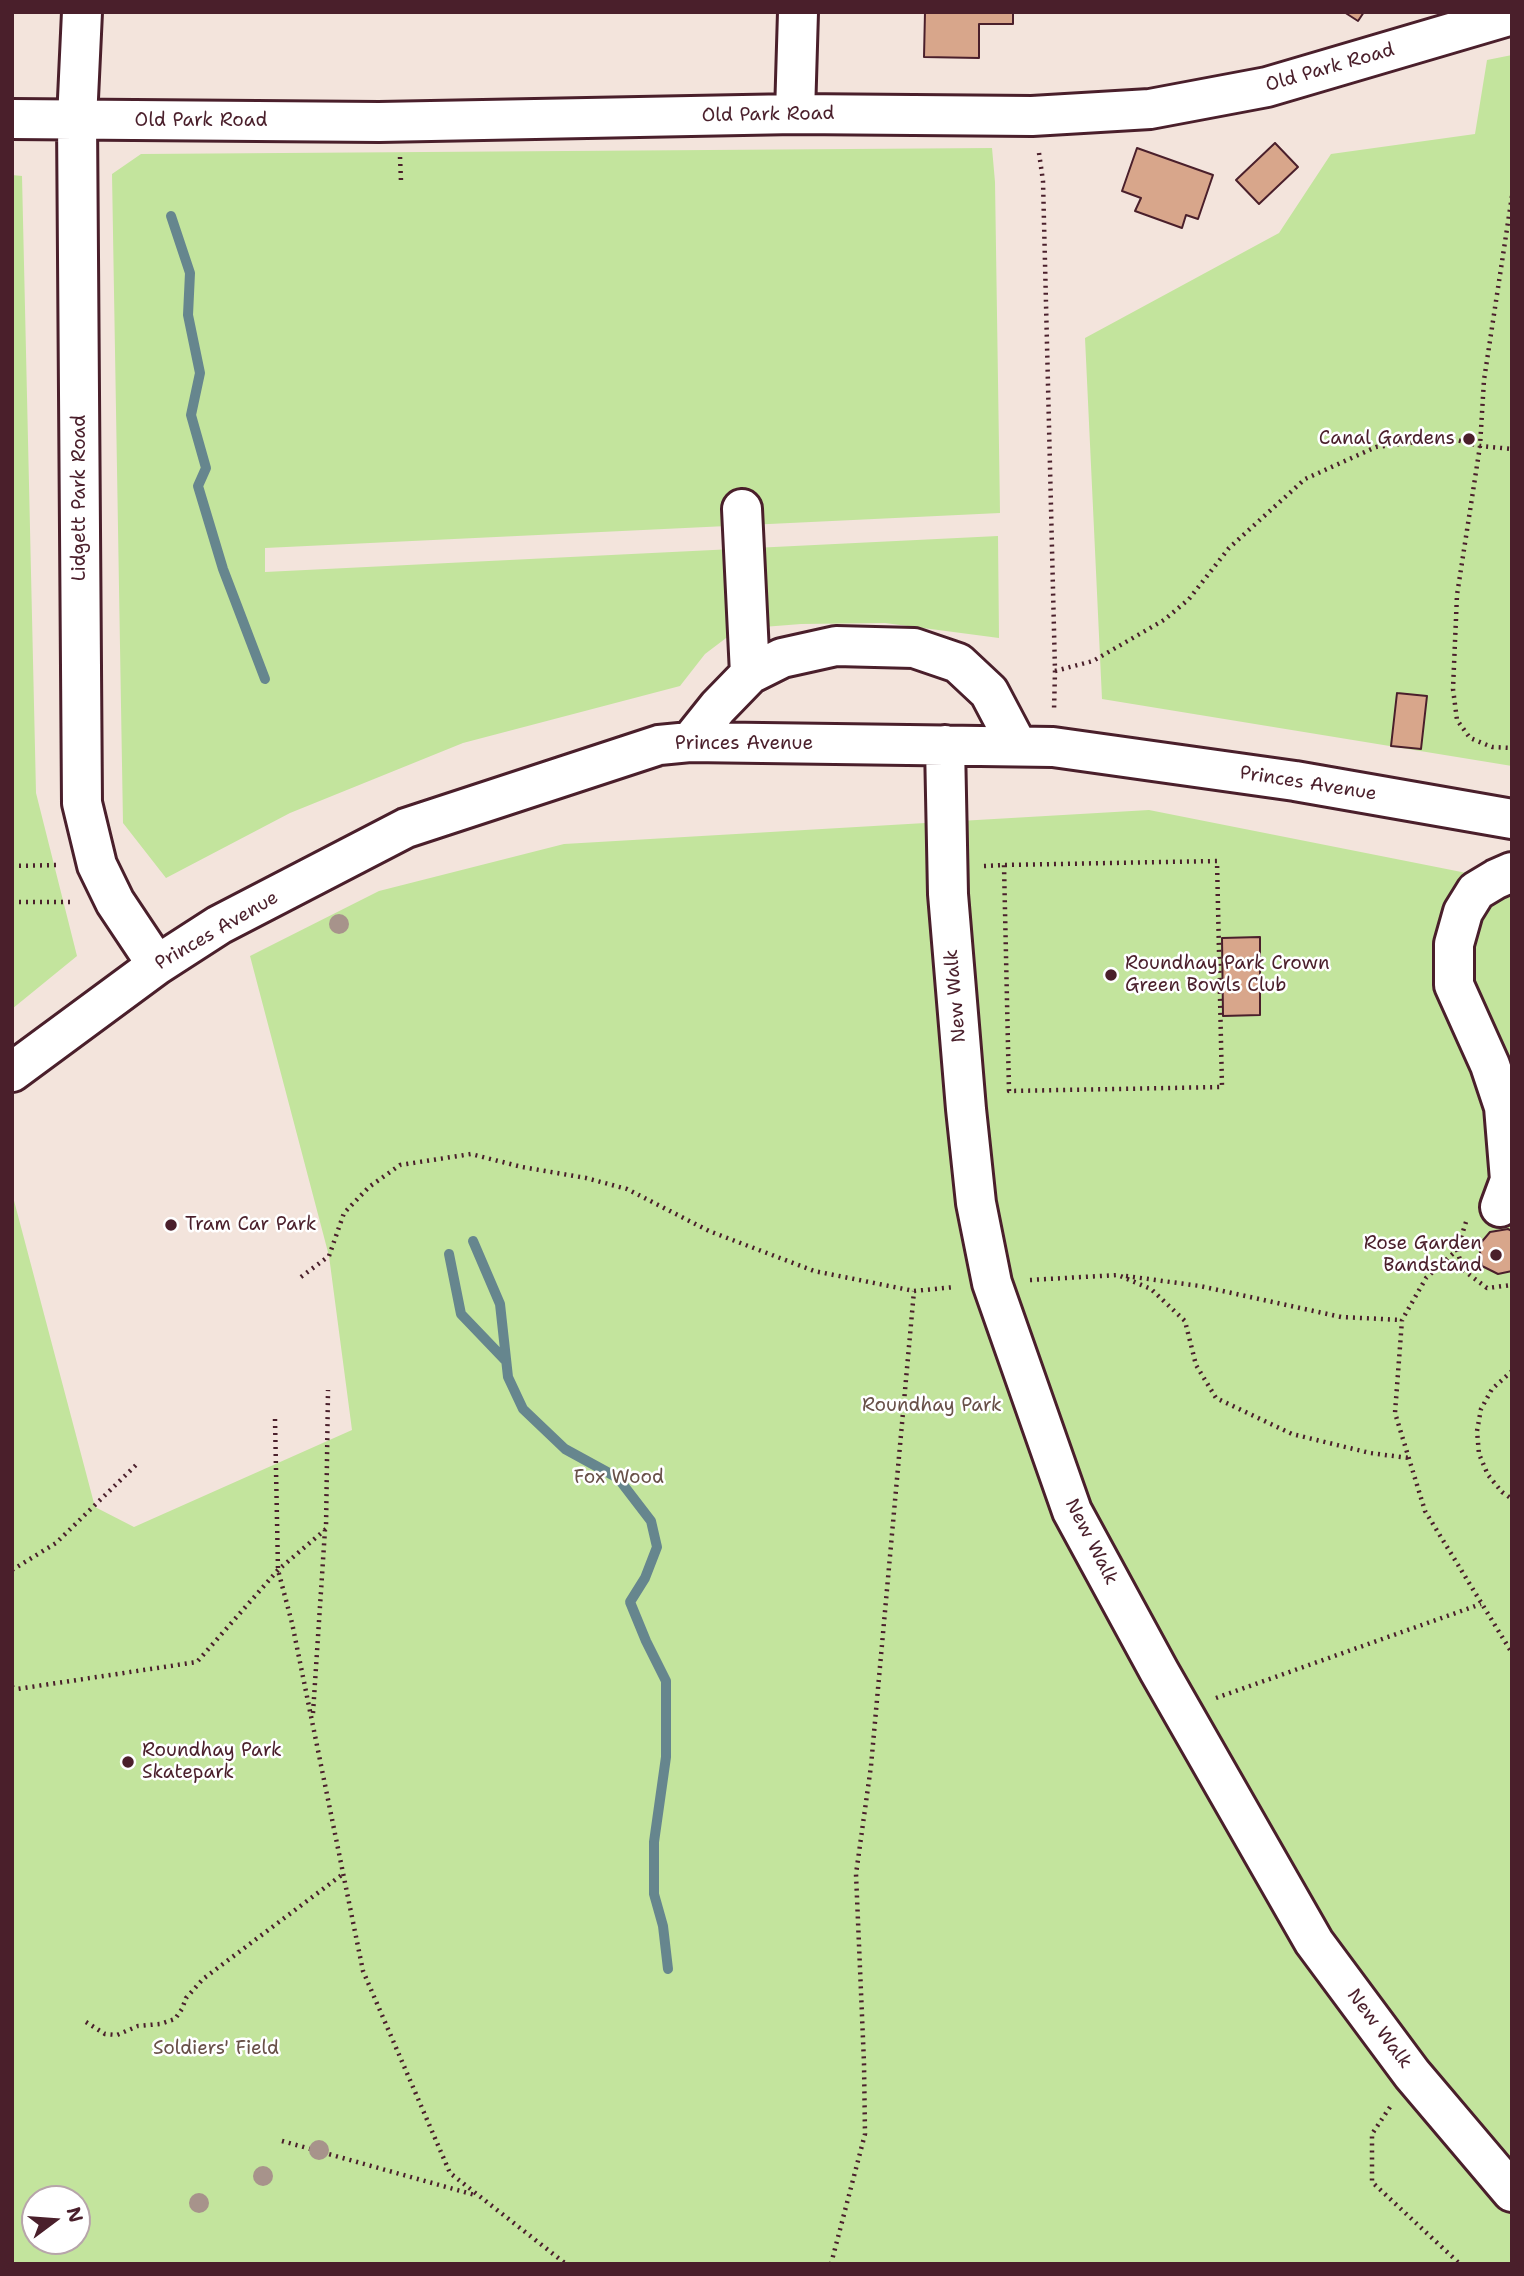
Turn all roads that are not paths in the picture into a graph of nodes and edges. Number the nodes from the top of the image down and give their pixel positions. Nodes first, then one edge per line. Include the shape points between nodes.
1 (82, 12) edge
2 (798, 12) edge
3 (1512, 15) edge
4 (795, 114) junction
5 (12, 119) edge
6 (77, 120) junction
7 (742, 509) dead end
8 (750, 674) junction
9 (690, 742) junction
10 (945, 745) junction
11 (1035, 746) junction
12 (1512, 819) edge
13 (1512, 872) edge
14 (157, 964) junction
15 (12, 1072) edge
16 (1500, 1207) dead end
17 (1512, 2192) edge

1 - 6 street, Lidgett Park Road
2 - 4 street
3 - 4 street, Old Park Road via 1267,87 1150,109 1032,116
4 - 6 street, Old Park Road via 379,122
5 - 6 street, Old Park Road
6 - 14 street, Lidgett Park Road via 82,803 97,865 115,902
7 - 8 street
8 - 9 street
8 - 11 street via 782,658 836,646 914,648 958,663
9 - 10 street, Princes Avenue
9 - 14 street, Princes Avenue via 659,745 406,828 219,925
10 - 11 street, Princes Avenue
10 - 17 street, New Walk via 948,894 976,1203 992,1283 1072,1511 1314,1942 1412,2074
11 - 12 street, Princes Avenue via 1295,781
13 - 16 street via 1476,891 1463,912 1454,944 1454,985 1504,1107 1510,1180
14 - 15 street, Princes Avenue

